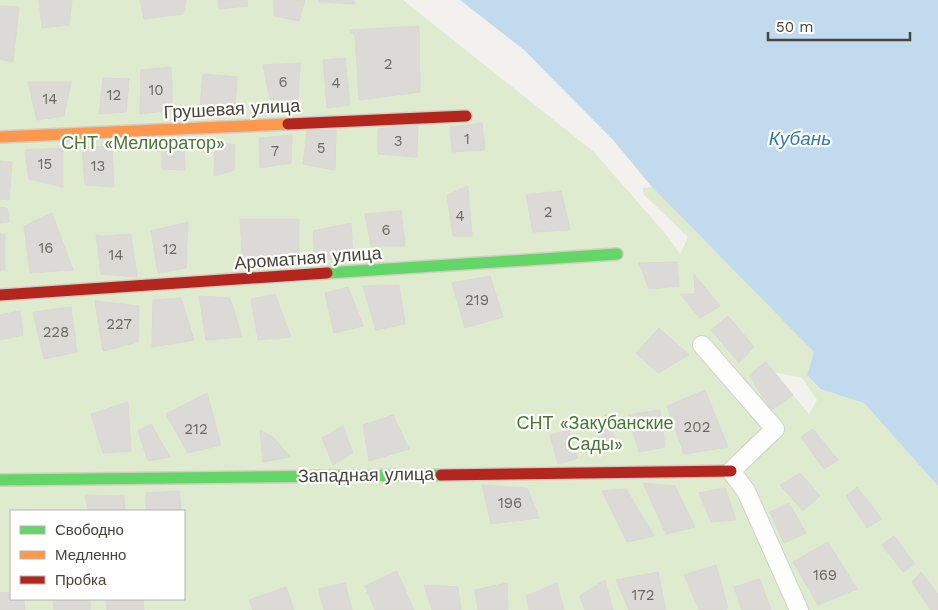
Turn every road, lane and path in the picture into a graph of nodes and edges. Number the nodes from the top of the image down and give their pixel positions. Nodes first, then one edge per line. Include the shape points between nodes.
1 (466, 116) dead end
2 (0, 136) edge
3 (618, 254) dead end
4 (0, 295) edge
5 (702, 345) dead end
6 (732, 471) junction
7 (0, 480) edge
8 (799, 610) edge

1 - 2 street, Грушевая улица
3 - 4 street, Ароматная улица
5 - 6 street via 775,429
6 - 7 street, Западная улица
6 - 8 street via 746,491

